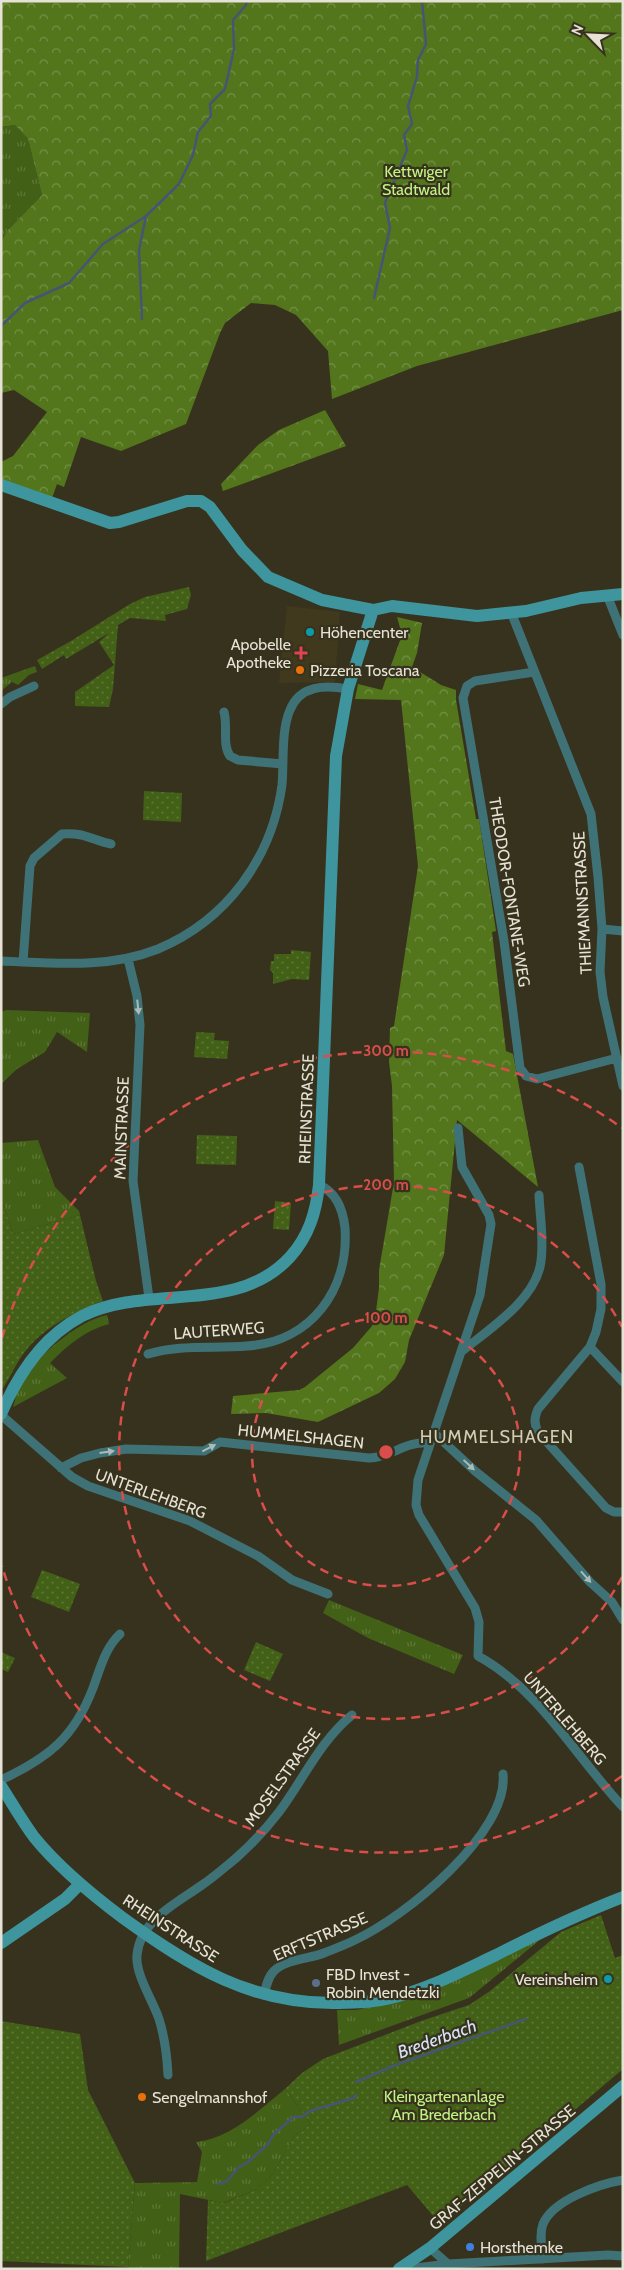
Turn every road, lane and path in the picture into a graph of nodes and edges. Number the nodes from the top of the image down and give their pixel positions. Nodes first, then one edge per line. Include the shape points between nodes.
1 (1, 485) edge
2 (623, 594) edge
3 (607, 595) junction
4 (374, 610) junction
5 (511, 612) junction
6 (623, 634) edge
7 (534, 672) junction
8 (34, 686) dead end
9 (348, 689) junction
10 (1, 704) edge
11 (224, 712) dead end
12 (283, 764) junction
13 (111, 844) dead end
14 (602, 929) junction
15 (623, 931) edge
16 (128, 959) junction
17 (1, 961) edge
18 (24, 962) junction
19 (617, 1058) junction
20 (623, 1086) edge
21 (458, 1128) dead end
22 (579, 1167) dead end
23 (319, 1185) junction
24 (539, 1195) dead end
25 (149, 1298) junction
26 (590, 1347) junction
27 (460, 1352) junction
28 (148, 1354) dead end
29 (623, 1382) edge
30 (1, 1415) edge
31 (433, 1432) junction
32 (429, 1443) junction
33 (61, 1468) junction
34 (623, 1512) edge
35 (328, 1594) dead end
36 (623, 1620) edge
37 (120, 1634) dead end
38 (352, 1715) dead end
39 (503, 1774) dead end
40 (1, 1780) edge
41 (1, 1786) edge
42 (623, 1807) edge
43 (80, 1884) junction
44 (623, 1897) edge
45 (145, 1934) junction
46 (1, 1943) edge
47 (264, 1995) junction
48 (168, 2075) dead end
49 (623, 2086) edge
50 (623, 2180) edge
51 (430, 2248) junction
52 (623, 2256) edge
53 (543, 2259) junction
54 (448, 2264) junction
55 (399, 2269) edge
56 (408, 2269) edge

1 - 4 street via 110,523 187,501 201,501 268,578 322,600
2 - 3 street
3 - 5 street
3 - 6 street
4 - 5 street via 392,606 477,616
4 - 9 street, RHEINSTRASSE
5 - 7 street, THIEMANNSTRASSE
7 - 14 street, THIEMANNSTRASSE via 591,814
7 - 19 street, THEODOR-FONTANE-WEG via 476,681 467,686 463,698 504,941 520,1068 526,1076 537,1079
8 - 10 street
9 - 12 street via 320,687 302,694 295,701 287,717
9 - 23 street, RHEINSTRASSE via 336,765
11 - 12 street via 226,747 230,756 238,760
12 - 16 street via 280,795 271,831 241,888 212,917 185,936
13 - 18 street via 87,835 62,834 34,858 30,866
14 - 15 street
14 - 19 street, THIEMANNSTRASSE via 602,989
16 - 18 street
16 -> 25 street, MAINSTRASSE via 140,1025 133,1155 135,1201
17 - 18 street
19 - 20 street, THIEMANNSTRASSE
21 - 27 street via 462,1167 491,1224 480,1295
22 - 26 street via 601,1284 601,1309
23 - 25 street, RHEINSTRASSE via 314,1217 304,1240 268,1276 245,1288 227,1292
23 - 28 street, LAUTERWEG via 334,1195 344,1224 346,1244 338,1281 316,1316 284,1338 266,1344 169,1348
24 - 27 street via 542,1261 536,1278 520,1301
25 - 30 street, RHEINSTRASSE via 82,1316 46,1342 21,1374
26 - 29 street
26 - 34 street via 538,1409 534,1424 606,1508
27 - 31 street
30 - 33 street, UNTERLEHBERG
31 - 32 street
31 -> 36 street via 536,1520 590,1582 612,1602
33 -> 32 street, HUMMELSHAGEN via 100,1453 126,1449 204,1451 220,1442 369,1458 378,1458 417,1442
32 - 42 street, UNTERLEHBERG via 416,1486 416,1505 475,1608 480,1622 478,1656 506,1674 530,1696
33 - 35 street, UNTERLEHBERG via 80,1482 106,1494 190,1521 258,1556 292,1580
37 - 40 street via 106,1652 88,1702 67,1736 39,1760
38 - 45 street, MOSELSTRASSE via 335,1728 258,1838 214,1876 164,1910
39 - 47 street, ERFTSTRASSE via 500,1800 468,1850 446,1876 379,1928 275,1970 268,1978
41 - 43 street, RHEINSTRASSE via 35,1838
43 - 45 street, RHEINSTRASSE
43 - 46 street via 65,1899
44 - 47 street, RHEINSTRASSE via 443,1980 391,1998 314,2004
45 - 47 street, RHEINSTRASSE via 198,1968 240,1988
45 - 48 street, MOSELSTRASSE via 136,1956 167,2050
49 - 51 street, GRAF-ZEPPELIN-STRASSE
50 - 53 street via 564,2202 549,2214 541,2236
51 - 54 street
51 - 55 street, GRAF-ZEPPELIN-STRASSE
52 - 53 street
53 - 54 street
54 - 56 street

